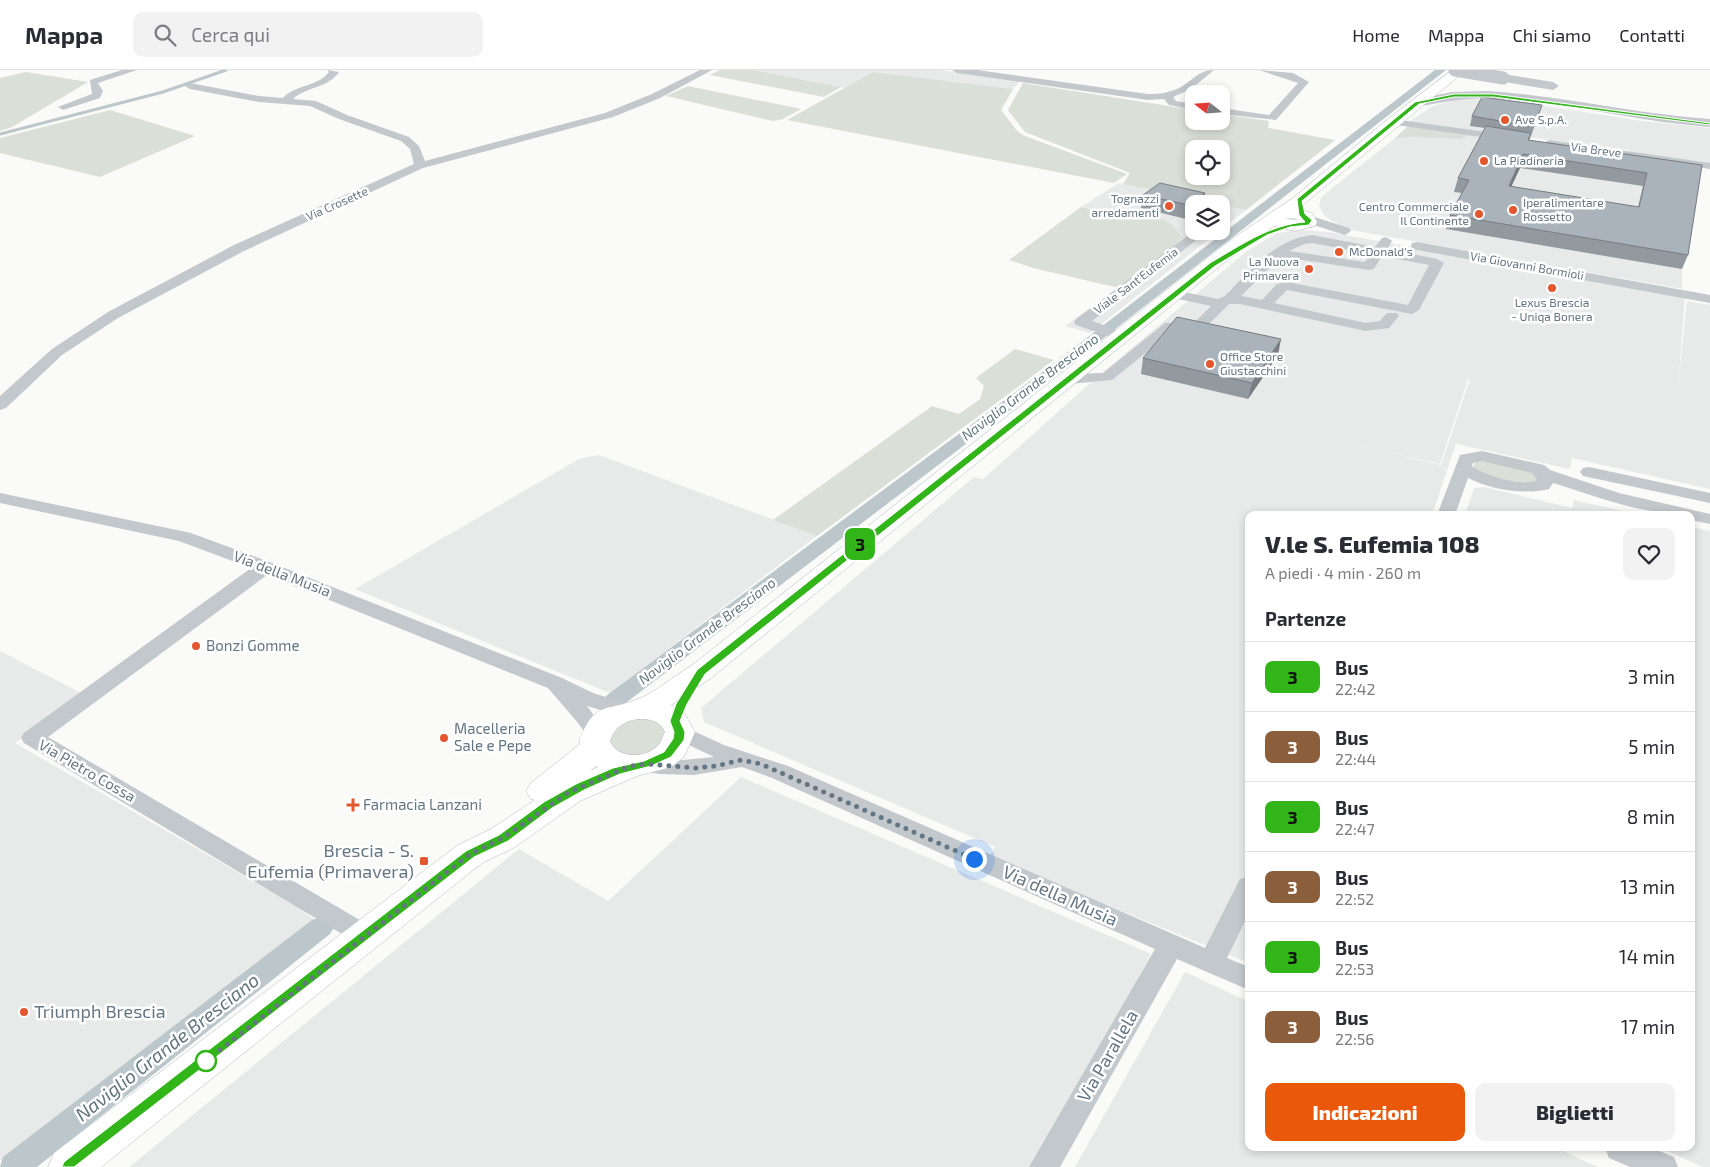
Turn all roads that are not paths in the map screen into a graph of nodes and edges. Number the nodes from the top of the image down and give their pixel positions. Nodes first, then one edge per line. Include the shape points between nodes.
1 (132, 70) edge
2 (332, 70) edge
3 (707, 70) edge
4 (957, 70) edge
5 (1210, 70) edge
6 (1264, 70) edge
7 (1455, 70) edge
8 (1461, 70) edge
9 (190, 86) dead end
10 (1569, 88) dead end
11 (1168, 97) junction
12 (1524, 98) junction
13 (287, 100) junction
14 (1417, 103) junction
15 (1185, 105) edge
16 (63, 107) dead end
17 (1230, 112) edge
18 (1707, 112) edge
19 (1681, 115) junction
20 (1393, 122) junction
21 (1710, 123) edge
22 (1515, 139) edge
23 (1534, 141) edge
24 (419, 166) junction
25 (1710, 166) edge
26 (1293, 217) junction
27 (1190, 240) edge
28 (1383, 246) junction
29 (1292, 250) junction
30 (1174, 294) junction
31 (1710, 299) edge
32 (1224, 302) junction
33 (1264, 306) junction
34 (1392, 316) dead end
35 (1115, 334) junction
36 (1069, 378) junction
37 (0, 405) edge
38 (1589, 472) dead end
39 (0, 498) edge
40 (1710, 498) edge
41 (1448, 511) edge
42 (1675, 511) edge
43 (1695, 516) edge
44 (1710, 519) edge
45 (265, 567) junction
46 (701, 672) junction
47 (554, 683) junction
48 (635, 710) junction
49 (677, 727) junction
50 (596, 740) junction
51 (741, 760) junction
52 (639, 765) junction
53 (470, 854) junction
54 (1245, 894) edge
55 (366, 936) junction
56 (1171, 945) junction
57 (1212, 962) junction
58 (1245, 977) edge
59 (1627, 1151) edge
60 (69, 1167) edge
61 (1044, 1167) edge
62 (1663, 1167) edge

1 - 16 street via 93,82 98,91 96,96
2 - 13 street via 334,72 328,79 295,92
3 - 24 street, Via Crosette via 610,115
4 - 11 street via 1148,97
5 - 11 street via 1184,90
6 - 17 street via 1293,76 1304,82 1272,118
7 - 10 street, bridge
8 - 12 street via 1466,81 1474,86
8 - 14 main road
9 - 13 street via 260,99
11 - 15 street via 1173,104
12 - 14 street via 1454,96
12 - 19 street via 1663,118
13 - 24 street via 312,102 405,139 415,148
14 - 20 main road
18 - 19 street via 1700,120
19 - 21 street
20 - 22 street
20 - 26 main road
23 - 25 street, Via Breve
24 - 37 street, Via Crosette via 239,248 112,315 57,352
26 - 28 street, Via Giovanni Bormioli via 1345,231
26 - 30 main road via 1213,264
27 - 35 street, Viale Sant'Eufemia via 1081,322
28 - 29 street via 1299,239
28 - 29 street via 1371,266 1365,267
28 - 31 street, Via Giovanni Bormioli
28 - 33 street via 1437,263 1414,310 1405,311 1287,286 1282,287
29 - 32 street via 1276,256
30 - 32 street
30 - 35 main road
32 - 33 street
32 - 36 street via 1199,326 1170,326 1107,377
33 - 34 street via 1366,328 1384,324
35 - 36 main road
36 - 46 main road
38 - 40 street
39 - 45 street, Via della Musia via 184,537
41 - 42 street via 1465,475 1466,459 1482,456 1530,467 1540,481
43 - 44 street
45 - 47 street, Via della Musia
45 - 55 street, Via Pietro Cossa via 32,738
46 - 48 main road via 674,691
46 - 49 main road via 681,704
47 - 48 street, Via della Musia via 585,698
47 - 50 street, Via della Musia via 586,719
48 - 49 main road via 662,712
48 - 50 main road via 605,722
49 - 51 street, Via della Musia via 697,743
49 - 52 main road via 675,747 658,760
50 - 52 main road via 604,758
50 - 53 main road via 574,768 488,829
51 - 52 street via 695,768
51 - 56 street, Via della Musia via 780,772
52 - 53 main road via 569,792 503,838
53 - 55 main road
54 - 57 street
55 - 60 main road
56 - 57 street, Via della Musia
56 - 61 street, Via Parallela
57 - 58 street, Via della Musia
59 - 62 street

